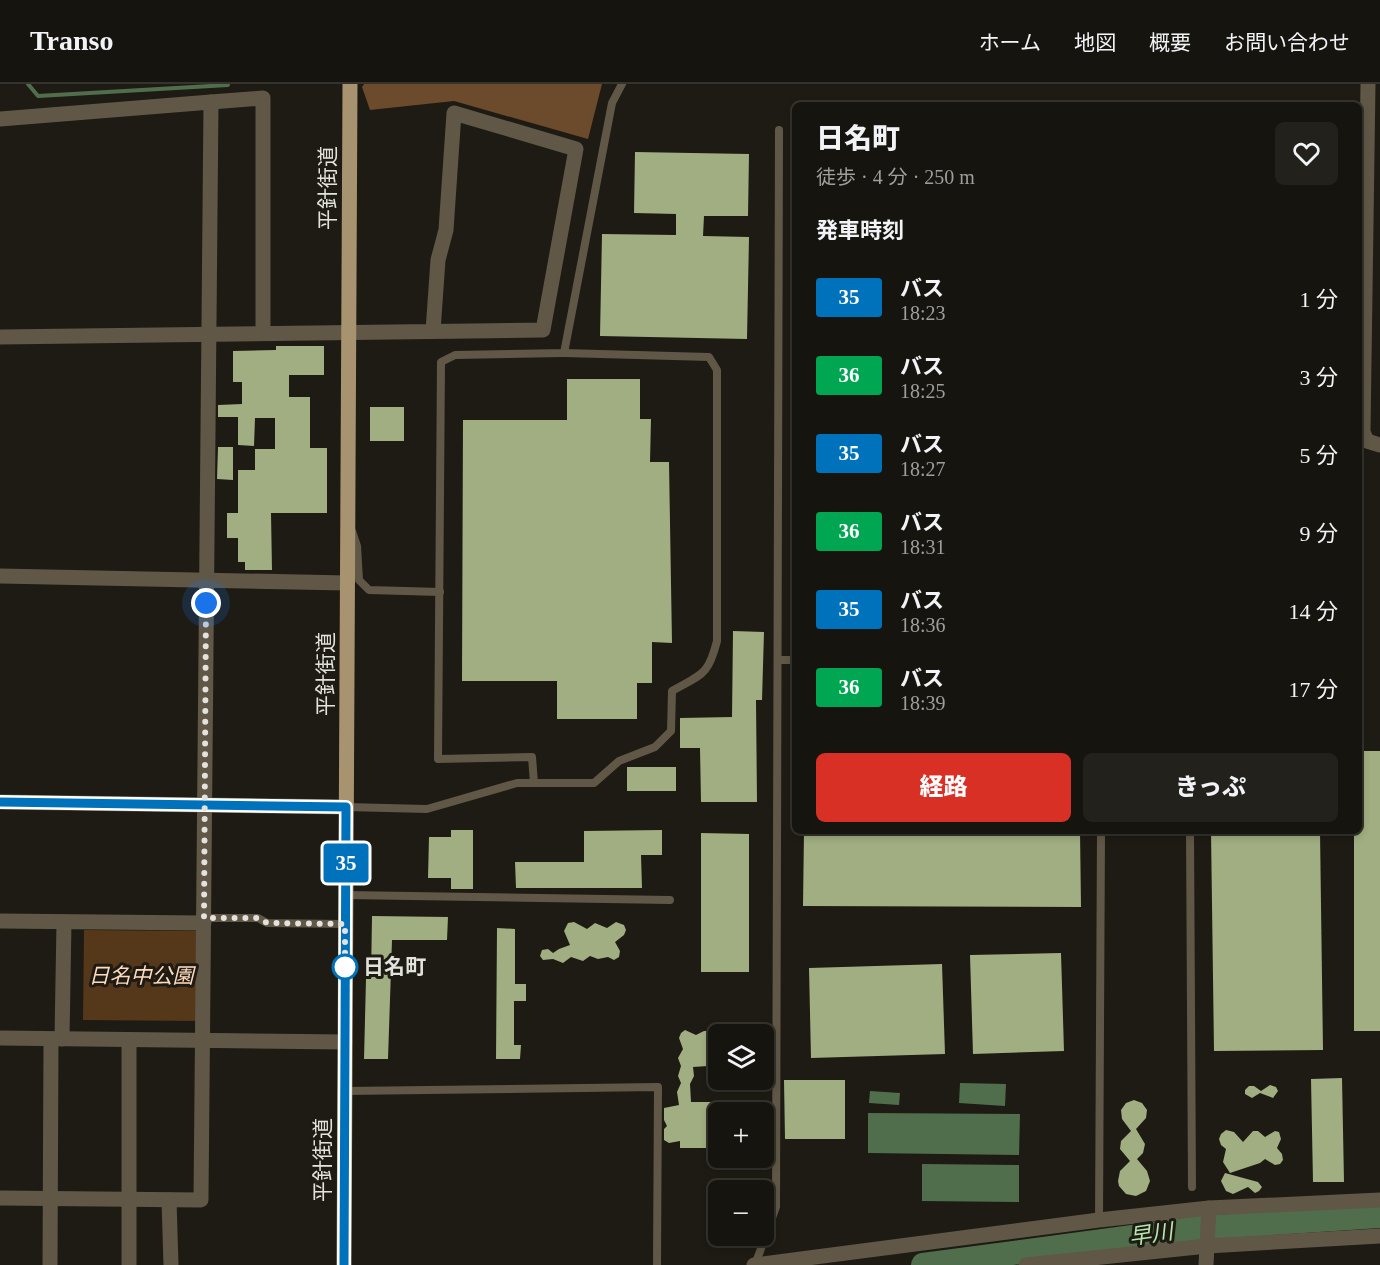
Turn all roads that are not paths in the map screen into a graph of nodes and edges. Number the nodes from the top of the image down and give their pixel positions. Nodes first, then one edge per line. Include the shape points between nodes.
1 (350, 84) edge
2 (622, 84) edge
3 (1368, 84) edge
4 (1374, 100) edge
5 (211, 102) junction
6 (0, 119) edge
7 (779, 130) dead end
8 (433, 331) junction
9 (208, 333) junction
10 (263, 333) junction
11 (348, 333) junction
12 (0, 336) edge
13 (564, 353) junction
14 (1380, 446) edge
15 (347, 519) junction
16 (0, 576) edge
17 (207, 580) junction
18 (347, 583) junction
19 (440, 592) junction
20 (778, 660) junction
21 (792, 660) edge
22 (534, 783) junction
23 (0, 802) edge
24 (205, 805) junction
25 (346, 807) junction
26 (1101, 834) edge
27 (1190, 834) edge
28 (345, 895) junction
29 (670, 900) dead end
30 (204, 920) junction
31 (0, 921) edge
32 (64, 922) junction
33 (345, 924) junction
34 (0, 1038) edge
35 (57, 1039) junction
36 (129, 1040) junction
37 (203, 1040) junction
38 (345, 1042) junction
39 (345, 1091) junction
40 (1192, 1187) dead end
41 (0, 1198) edge
42 (50, 1199) junction
43 (129, 1200) junction
44 (169, 1200) junction
45 (1380, 1200) edge
46 (1209, 1208) junction
47 (1099, 1220) junction
48 (1380, 1236) edge
49 (1207, 1246) junction
50 (50, 1265) edge
51 (129, 1265) edge
52 (171, 1265) edge
53 (344, 1265) edge
54 (657, 1265) edge
55 (755, 1265) edge
56 (1031, 1265) edge
57 (1206, 1265) edge

1 - 11 main road, 平針街道
2 - 13 lane via 612,103
3 - 4 street
4 - 14 street via 1363,432 1367,441
5 - 6 street
5 - 9 street
5 - 10 street via 263,98
7 - 20 lane
8 - 8 street via 543,330 576,149 454,113 446,230 438,260
8 - 11 street
9 - 10 street
9 - 12 street
9 - 17 street
10 - 11 street
11 - 15 main road, 平針街道
13 - 19 lane via 456,355 441,362
13 - 22 lane via 709,357 717,370 717,641 711,663 702,674 672,691 671,731 655,747 619,761 594,783
15 - 18 main road, 平針街道
15 - 19 lane via 357,546 359,580 369,590
16 - 17 street
17 - 18 street
17 - 24 street
18 - 25 main road, 平針街道
19 - 22 lane via 438,759 532,757
20 - 21 lane
20 - 55 lane via 776,1206
22 - 25 lane via 517,783 427,809
23 - 24 street
24 - 25 street
24 - 30 street
25 - 28 main road, 平針街道
26 - 47 lane
27 - 40 lane
28 - 29 lane
28 - 33 main road, 平針街道
30 - 32 street
30 - 33 lane via 258,918 267,923
30 - 37 street
31 - 32 street
32 - 35 street
33 - 38 main road, 平針街道
34 - 35 street
35 - 36 street
35 - 42 street
36 - 37 street
36 - 43 street
37 - 38 street
37 - 44 street via 201,1200
38 - 39 main road, 平針街道
39 - 53 main road, 平針街道
39 - 54 lane via 658,1086
41 - 42 street
42 - 43 street
42 - 50 street
43 - 44 street
43 - 51 street
44 - 52 street
45 - 46 street
46 - 47 street
46 - 49 street
47 - 55 street
48 - 49 street
49 - 56 street
49 - 57 street

